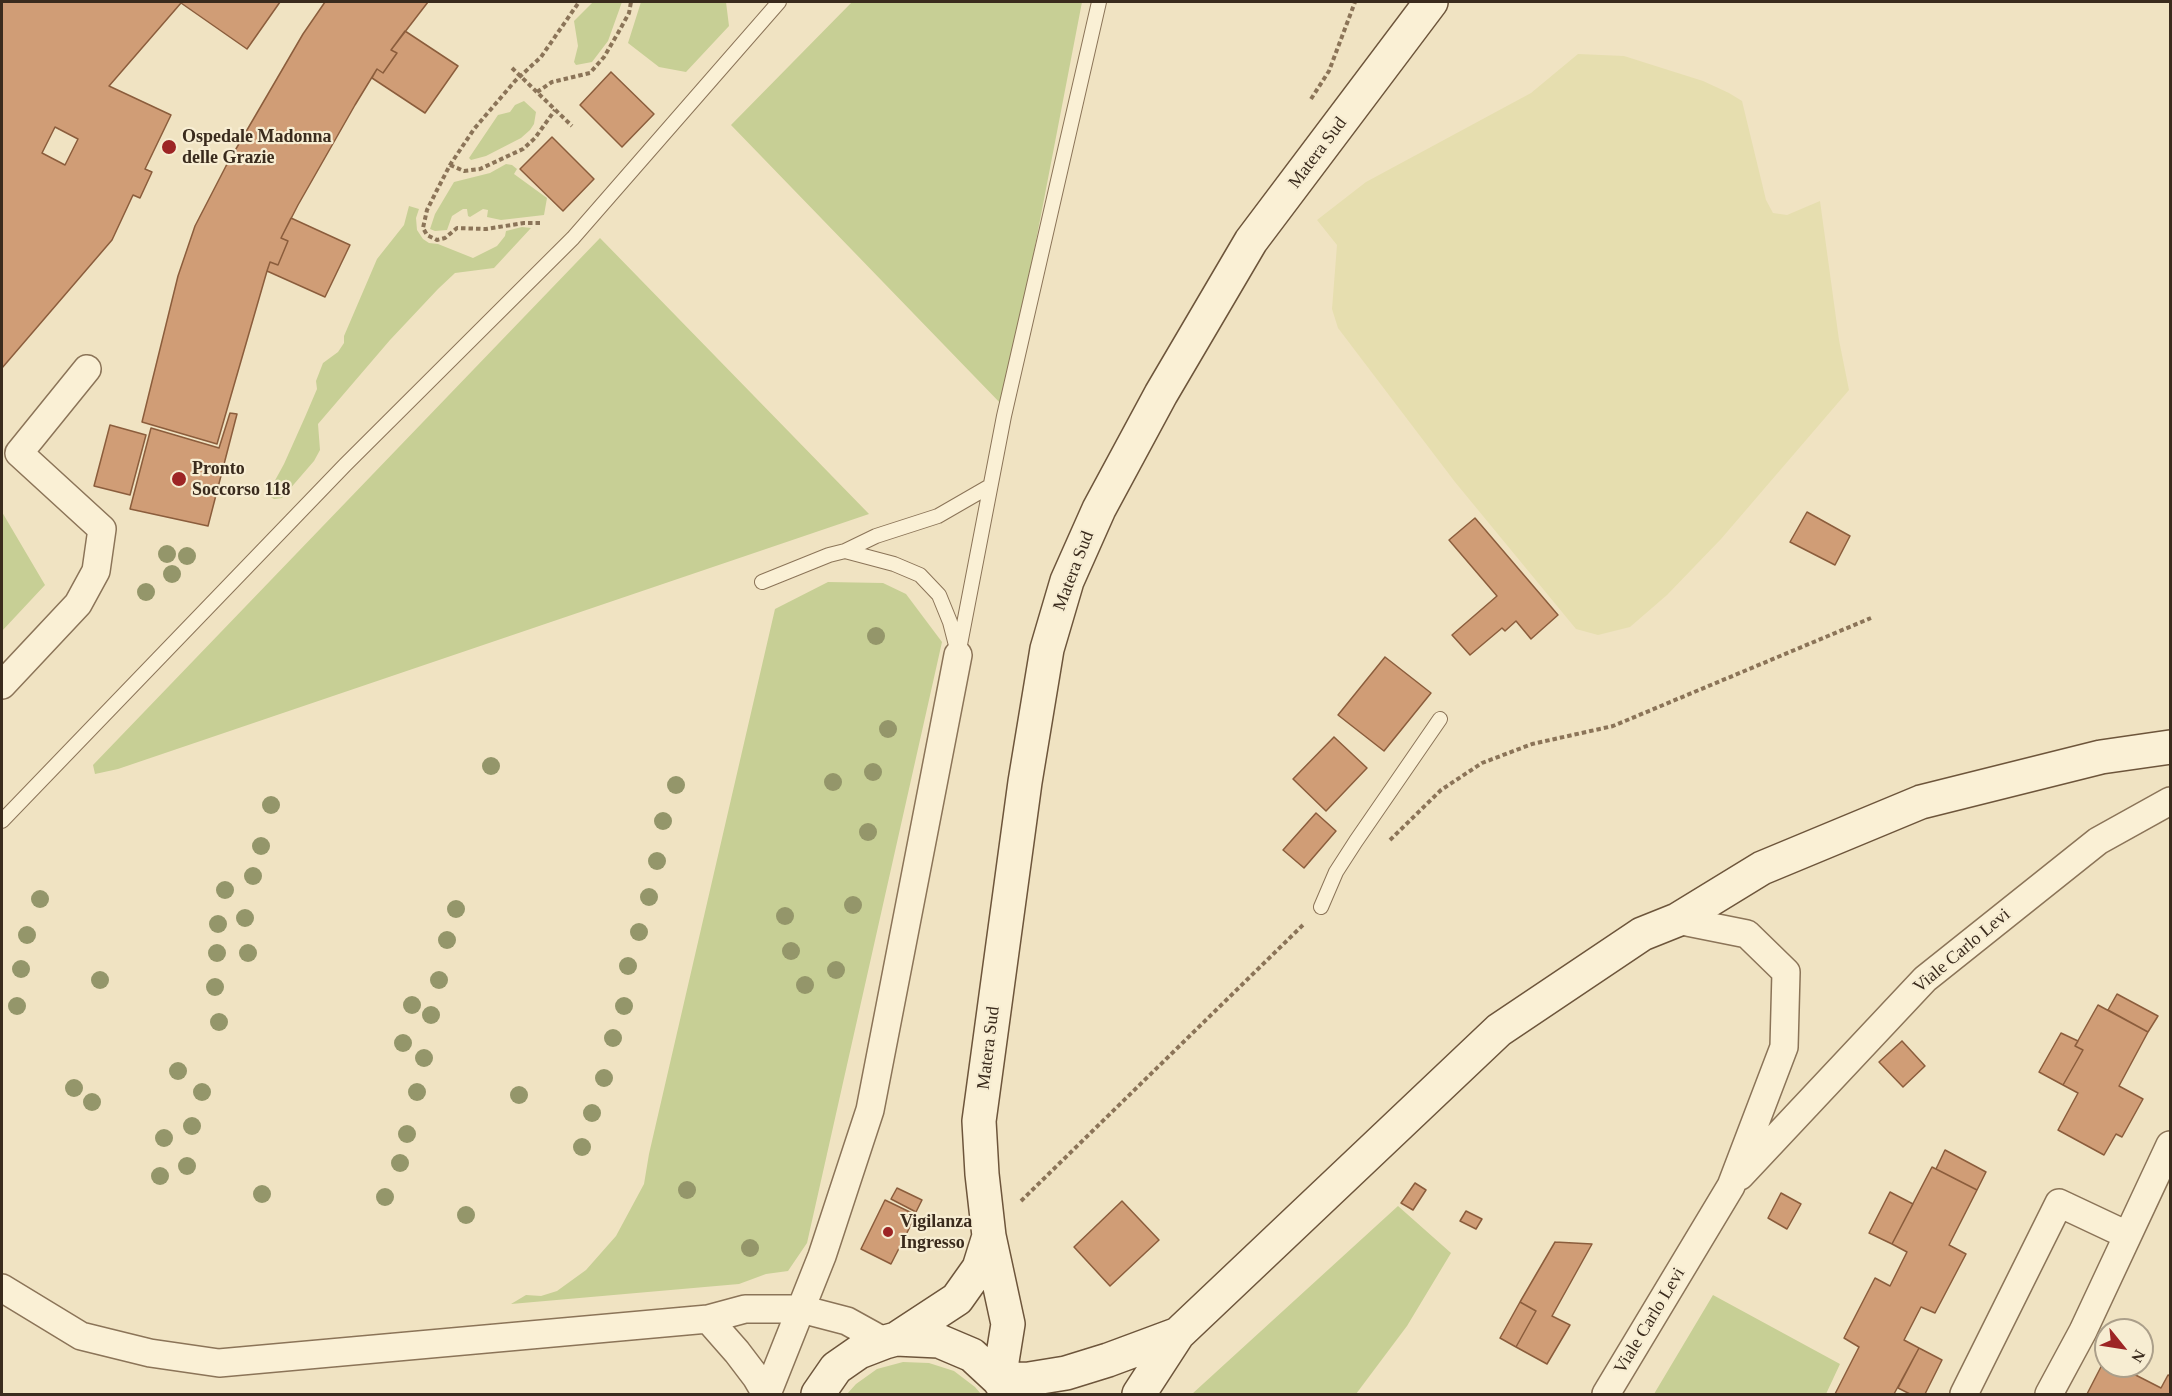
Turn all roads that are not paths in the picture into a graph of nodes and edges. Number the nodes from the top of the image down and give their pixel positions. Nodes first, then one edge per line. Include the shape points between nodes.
1 (779, 2) edge
2 (1099, 2) edge
3 (1431, 2) edge
4 (87, 369) dead end
5 (990, 486) junction
6 (845, 551) junction
7 (762, 582) dead end
8 (958, 655) junction
9 (2, 685) edge
10 (1440, 719) dead end
11 (2170, 747) edge
12 (2170, 801) edge
13 (2, 821) edge
14 (1321, 907) road end
15 (1677, 920) junction
16 (2170, 1145) edge
17 (1731, 1186) junction
18 (989, 1229) junction
19 (2127, 1235) junction
20 (2, 1288) edge
21 (801, 1309) junction
22 (708, 1320) junction
23 (1178, 1334) junction
24 (890, 1340) junction
25 (1003, 1387) edge
26 (1610, 1390) edge
27 (767, 1395) edge
28 (818, 1395) edge
29 (1139, 1395) edge
30 (1964, 1395) edge
31 (2049, 1395) edge

1 - 13 lane via 573,238 345,465
2 - 5 lane
3 - 18 main road, Matera Sud via 1251,241 1098,509 1067,581 1047,648 979,1121
4 - 9 street via 19,453 102,529 96,571 78,604
5 - 6 lane via 938,516 876,536
5 - 8 lane
6 - 7 lane
6 - 8 lane via 920,575 939,595
8 - 21 street via 870,1110
10 - 14 lane via 1336,872
11 - 15 main road via 2102,757 1921,802 1762,868
12 - 17 street, Viale Carlo Levi via 2098,841 1925,979
15 - 17 street, Viale Carlo Levi via 1747,934 1786,972 1784,1047
15 - 23 main road via 1642,934 1499,1030
16 - 19 street
17 - 26 street, Viale Carlo Levi
18 - 24 main road via 979,1268 957,1299
18 - 25 main road, Matera Sud via 1008,1324
19 - 30 street via 2059,1203
19 - 31 street
20 - 22 street via 81,1336 219,1364
21 - 22 street via 745,1309
21 - 24 street via 847,1321
21 - 27 street
22 - 27 street
23 - 25 main road via 1066,1373
23 - 29 main road
24 - 25 main road via 939,1341 972,1355
24 - 28 main road via 859,1352 836,1368

